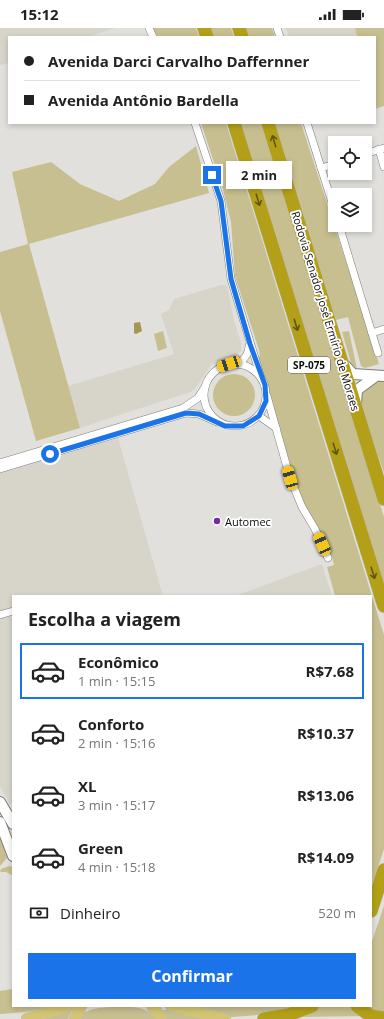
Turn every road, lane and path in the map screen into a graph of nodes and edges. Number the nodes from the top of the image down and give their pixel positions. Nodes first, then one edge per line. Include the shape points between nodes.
1 (195, 124) edge
2 (234, 124) edge
3 (268, 124) edge
4 (307, 124) edge
5 (381, 148) edge
6 (328, 166) edge
7 (384, 167) edge
8 (321, 168) junction
9 (328, 190) edge
10 (341, 232) edge
11 (384, 329) edge
12 (372, 333) junction
13 (250, 344) junction
14 (338, 353) junction
15 (378, 353) dead end
16 (238, 364) junction
17 (380, 376) edge
18 (261, 378) junction
19 (205, 387) junction
20 (266, 393) junction
21 (259, 416) junction
22 (358, 417) junction
23 (217, 422) junction
24 (276, 428) junction
25 (109, 434) junction
26 (0, 463) edge
27 (0, 469) edge
28 (384, 499) edge
29 (328, 558) dead end
30 (384, 606) edge
31 (12, 611) edge
32 (0, 615) edge
33 (0, 802) edge
34 (0, 822) edge
35 (12, 822) edge
36 (12, 832) edge
37 (7, 841) junction
38 (12, 854) edge
39 (384, 870) edge
40 (384, 881) edge
41 (372, 908) edge
42 (372, 918) edge
43 (86, 1007) edge
44 (153, 1007) edge
45 (175, 1007) edge
46 (309, 1007) edge
47 (358, 1007) edge
48 (76, 1011) edge
49 (384, 1018) edge
50 (26, 1019) edge
51 (162, 1019) edge
52 (225, 1019) edge
53 (264, 1019) edge

1 - 13 street via 221,201 231,279
2 -> 30 highway, SP-075
14 -> 3 highway, Rodovia Senador José Ermírio de Moraes / SP-075
4 - 8 street
5 - 7 street
6 - 8 street
8 - 9 street
10 - 12 street
11 - 12 street
12 - 15 street
13 - 16 street via 249,352
13 - 18 street
14 - 17 main road via 353,374
14 - 22 highway, Rodovia Senador José Ermírio de Moraes / SP-075
16 - 18 street via 251,369
16 - 19 street via 221,367 208,379
17 - 22 main road via 357,390
18 - 20 street
19 - 23 street via 205,406
19 - 25 street via 198,398 183,408
20 - 21 street via 266,401
20 - 24 street
21 - 23 street via 252,422 239,426 225,426
21 - 24 street
22 - 28 highway, Rodovia Senador José Ermírio de Moraes / SP-075
23 - 25 street via 199,414 186,413
24 - 29 street via 290,478
25 - 26 street
25 - 27 street
31 - 32 street
33 - 35 main road
34 - 37 main road
36 - 37 main road via 8,833
37 - 38 main road
39 - 41 highway
40 - 42 highway
43 - 48 main road
44 - 51 main road
45 - 52 main road
46 - 53 highway via 288,1015
47 - 49 highway via 371,1016
48 - 50 main road

